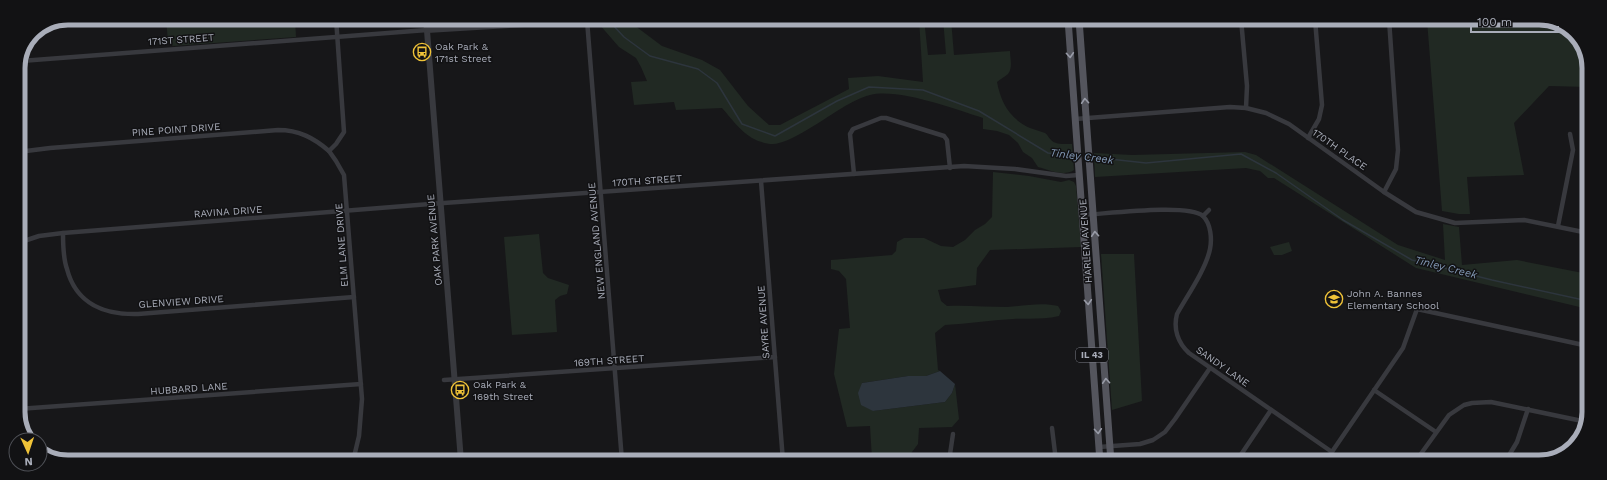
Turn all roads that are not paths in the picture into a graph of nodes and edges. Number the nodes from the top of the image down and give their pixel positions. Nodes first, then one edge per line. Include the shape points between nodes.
1 (336, 25) edge
2 (427, 25) edge
3 (507, 25) edge
4 (587, 25) edge
5 (1068, 25) edge
6 (1079, 25) edge
7 (1242, 25) edge
8 (1315, 25) edge
9 (1389, 25) edge
10 (427, 30) junction
11 (337, 37) junction
12 (26, 61) edge
13 (1246, 108) junction
14 (1086, 118) junction
15 (1075, 119) junction
16 (1570, 134) dead end
17 (1308, 138) junction
18 (25, 151) edge
19 (329, 151) junction
20 (950, 168) junction
21 (854, 174) junction
22 (1079, 176) junction
23 (761, 181) junction
24 (601, 192) junction
25 (1384, 192) junction
26 (441, 204) junction
27 (1209, 210) dead end
28 (348, 212) junction
29 (1094, 214) junction
30 (1082, 215) junction
31 (1203, 216) junction
32 (1558, 226) junction
33 (1582, 232) edge
34 (63, 233) junction
35 (25, 241) edge
36 (354, 297) junction
37 (1582, 345) edge
38 (775, 357) junction
39 (615, 368) junction
40 (1210, 368) junction
41 (455, 379) junction
42 (444, 380) dead end
43 (361, 384) junction
44 (1374, 390) junction
45 (25, 408) edge
46 (1528, 409) junction
47 (1271, 410) junction
48 (1581, 421) edge
49 (1052, 428) dead end
50 (1436, 432) junction
51 (953, 434) dead end
52 (1099, 447) junction
53 (1110, 447) junction
54 (1332, 452) junction
55 (354, 455) edge
56 (461, 455) edge
57 (622, 455) edge
58 (783, 455) edge
59 (950, 455) edge
60 (1055, 455) edge
61 (1100, 455) edge
62 (1111, 455) edge
63 (1241, 455) edge
64 (1330, 455) edge
65 (1420, 455) edge
66 (1509, 455) edge

1 - 11 street
2 - 10 street, OAK PARK AVENUE
3 - 10 street, 171ST STREET
4 - 24 street, NEW ENGLAND AVENUE
5 -> 15 main road, HARLEM AVENUE / IL 43
14 -> 6 main road, HARLEM AVENUE / IL 43
7 - 13 street via 1247,86
8 - 17 street via 1322,105 1319,119
9 - 25 street via 1398,150 1396,169
10 - 11 street, 171ST STREET
10 - 26 street, OAK PARK AVENUE
11 - 12 street, 171ST STREET
11 - 19 street via 344,132
13 - 14 street, 170TH PLACE
13 - 17 street, 170TH PLACE via 1282,120
14 - 15 street, 170TH PLACE
14 - 29 main road, HARLEM AVENUE / IL 43
15 - 22 main road, HARLEM AVENUE / IL 43
16 - 32 street via 1573,150
17 - 25 street, 170TH PLACE
18 - 19 street, PINE POINT DRIVE via 278,130 306,135
19 - 28 street, ELM LANE DRIVE via 344,175
20 - 21 street, 170TH STREET
20 - 21 street via 947,140 944,136 881,118 853,129 850,134
20 - 22 street, 170TH STREET via 984,166 1056,176
21 - 23 street, 170TH STREET
22 - 30 main road, HARLEM AVENUE / IL 43
23 - 24 street, 170TH STREET
23 - 38 street, SAYRE AVENUE
24 - 26 street, 170TH STREET
24 - 39 street, NEW ENGLAND AVENUE
25 - 32 street, 170TH PLACE via 1416,212 1455,223 1516,219
26 - 28 street, RAVINA DRIVE
26 - 41 street, OAK PARK AVENUE
27 - 31 street
28 - 34 street, RAVINA DRIVE
28 - 36 street, ELM LANE DRIVE
29 - 30 street
29 - 31 street via 1175,209
53 -> 29 main road, HARLEM AVENUE / IL 43
30 -> 52 main road, HARLEM AVENUE / IL 43
31 - 40 street, SANDY LANE via 1209,225 1210,248 1206,262 1177,314 1175,323 1180,342 1185,349
32 - 33 street, 170TH PLACE
34 - 35 street, RAVINA DRIVE
34 - 36 street, GLENVIEW DRIVE via 65,262 72,284 90,304 110,312 138,314
36 - 43 street, ELM LANE DRIVE
37 - 44 street via 1417,309 1403,348
38 - 39 street, 169TH STREET
38 - 58 street, SAYRE AVENUE
39 - 41 street, 169TH STREET
39 - 57 street, NEW ENGLAND AVENUE
40 - 47 street, SANDY LANE
40 - 53 street via 1165,432 1140,444
41 - 42 street, 169TH STREET
41 - 56 street, OAK PARK AVENUE
43 - 45 street, HUBBARD LANE
43 - 55 street, ELM LANE DRIVE via 362,421
44 - 50 street
44 - 54 street
46 - 48 street
46 - 50 street via 1491,402 1472,402 1449,415
46 - 66 street via 1517,442
47 - 54 street, SANDY LANE
47 - 63 street
49 - 60 street
50 - 65 street
51 - 59 street
52 - 53 street
52 - 61 main road, HARLEM AVENUE / IL 43
53 - 62 main road, HARLEM AVENUE / IL 43
54 - 64 street

